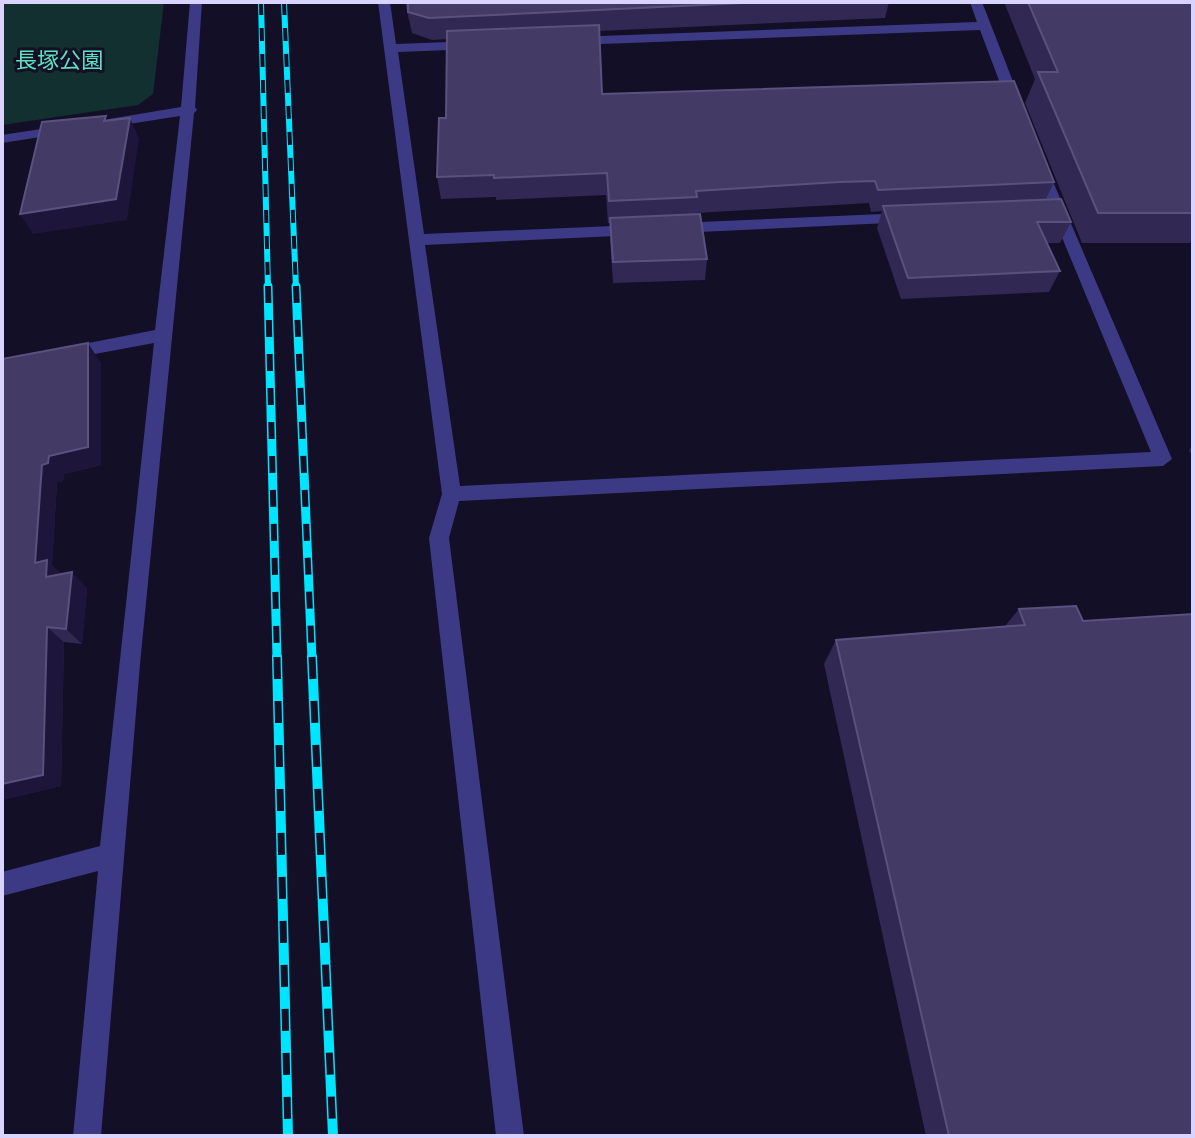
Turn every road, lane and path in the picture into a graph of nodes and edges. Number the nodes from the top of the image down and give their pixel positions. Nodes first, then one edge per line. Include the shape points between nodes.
1 (196, 2) edge
2 (384, 2) edge
3 (976, 2) edge
4 (985, 26) junction
5 (562, 42) edge
6 (484, 44) edge
7 (390, 48) junction
8 (190, 110) junction
9 (1024, 126) edge
10 (2, 139) edge
11 (1035, 154) edge
12 (916, 218) edge
13 (417, 240) junction
14 (162, 335) junction
15 (46, 357) edge
16 (452, 494) junction
17 (109, 856) junction
18 (2, 884) edge
19 (87, 1136) edge
20 (510, 1136) edge

1 - 8 street
2 - 7 street
3 - 4 street
4 - 5 street
4 - 9 street
6 - 7 street
7 - 13 street
8 - 10 street
8 - 14 street
11 - 16 street via 1049,212 1163,459
12 - 13 street
13 - 16 street
14 - 15 street
14 - 17 street
16 - 20 street via 439,538
17 - 18 street
17 - 19 street

